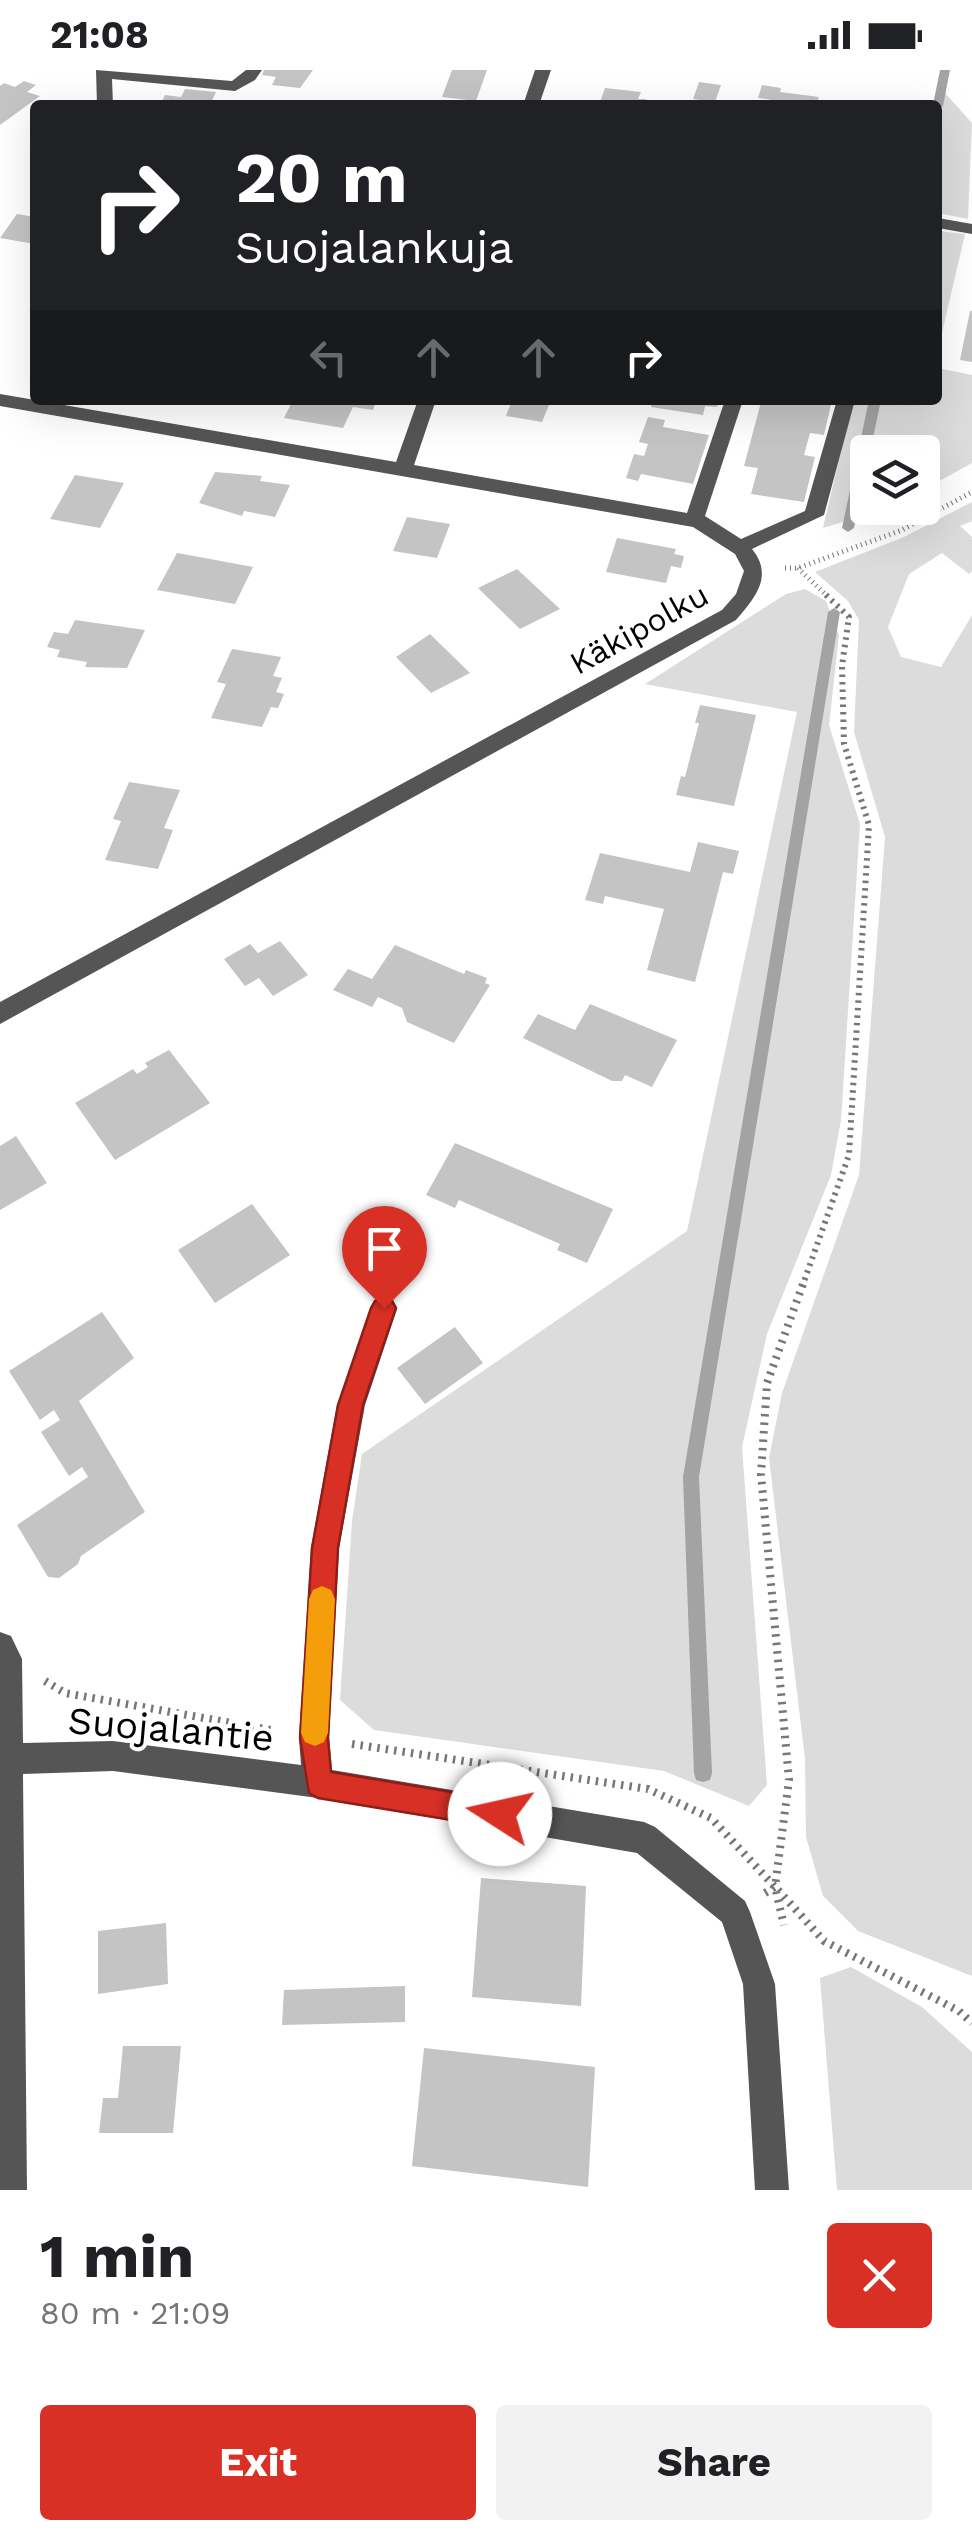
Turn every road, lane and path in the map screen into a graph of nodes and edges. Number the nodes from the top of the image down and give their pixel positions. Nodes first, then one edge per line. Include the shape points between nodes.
1 (254, 70) edge
2 (544, 70) edge
3 (104, 72) edge
4 (105, 100) edge
5 (533, 100) edge
6 (942, 224) edge
7 (972, 228) edge
8 (0, 400) edge
9 (425, 405) edge
10 (732, 405) edge
11 (845, 405) edge
12 (403, 469) junction
13 (972, 492) edge
14 (694, 520) junction
15 (742, 546) junction
16 (798, 568) junction
17 (754, 569) junction
18 (0, 1014) edge
19 (384, 1308) dead end
20 (0, 1647) edge
21 (8, 1759) junction
22 (318, 1784) junction
23 (776, 1887) junction
24 (734, 1912) junction
25 (972, 2023) edge
26 (10, 2190) edge
27 (772, 2190) edge

1 - 3 street via 234,86
2 - 5 street
3 - 4 street
6 - 7 street
8 - 12 street, Käkipolku
9 - 12 street
10 - 14 street
11 - 15 street via 814,515
12 - 14 street, Käkipolku
13 - 16 path via 902,530
14 - 15 street, Käkipolku
15 - 17 street
16 - 17 path
16 - 23 path via 849,618 842,666 844,744 869,826 849,1156 766,1383 761,1474 789,1780
17 - 18 street, Käkipolku via 749,596 729,615
19 - 22 street via 351,1405 325,1548 314,1738
20 - 21 street via 7,1659
21 - 22 street, Suojalantie via 113,1756
21 - 26 street
22 - 24 street, Suojalantie via 644,1838
23 - 24 path
23 - 25 path via 824,1941 959,2010
24 - 27 street via 759,1984

